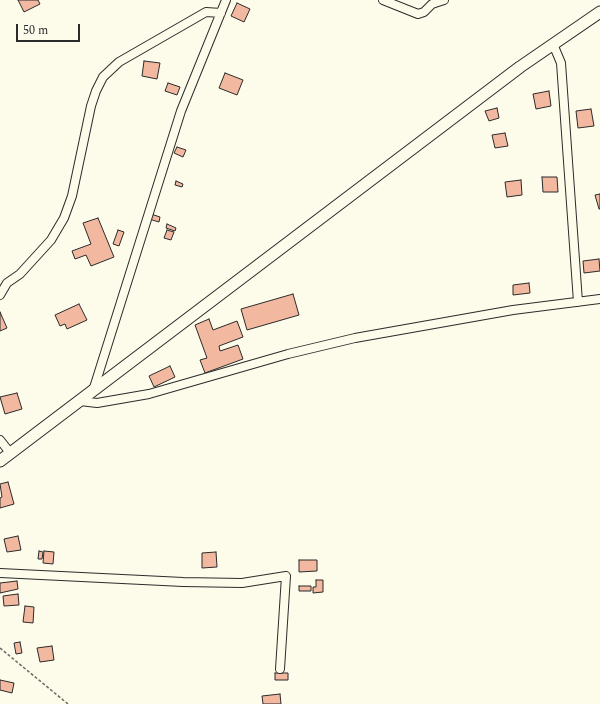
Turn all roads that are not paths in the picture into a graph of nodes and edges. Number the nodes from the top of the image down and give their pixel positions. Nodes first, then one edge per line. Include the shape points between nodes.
1 (226, 0) edge
2 (383, 0) edge
3 (444, 0) edge
4 (600, 12) edge
5 (221, 13) junction
6 (553, 44) junction
7 (0, 295) edge
8 (600, 299) edge
9 (578, 302) junction
10 (92, 392) junction
11 (80, 401) junction
12 (0, 440) edge
13 (11, 454) junction
14 (0, 461) edge
15 (0, 573) edge
16 (280, 669) dead end

1 - 5 street
2 - 3 street via 418,14 432,4
4 - 6 street
5 - 7 street via 206,12 119,62 103,77 91,106 72,196 64,218 51,240 20,274 7,283
5 - 10 street via 181,112
6 - 9 street via 561,63
6 - 10 street
8 - 9 street
9 - 11 street via 513,310 355,338 288,354 149,394 97,403
10 - 11 street
11 - 13 street
12 - 13 street
13 - 14 street
15 - 16 street via 242,583 286,576

